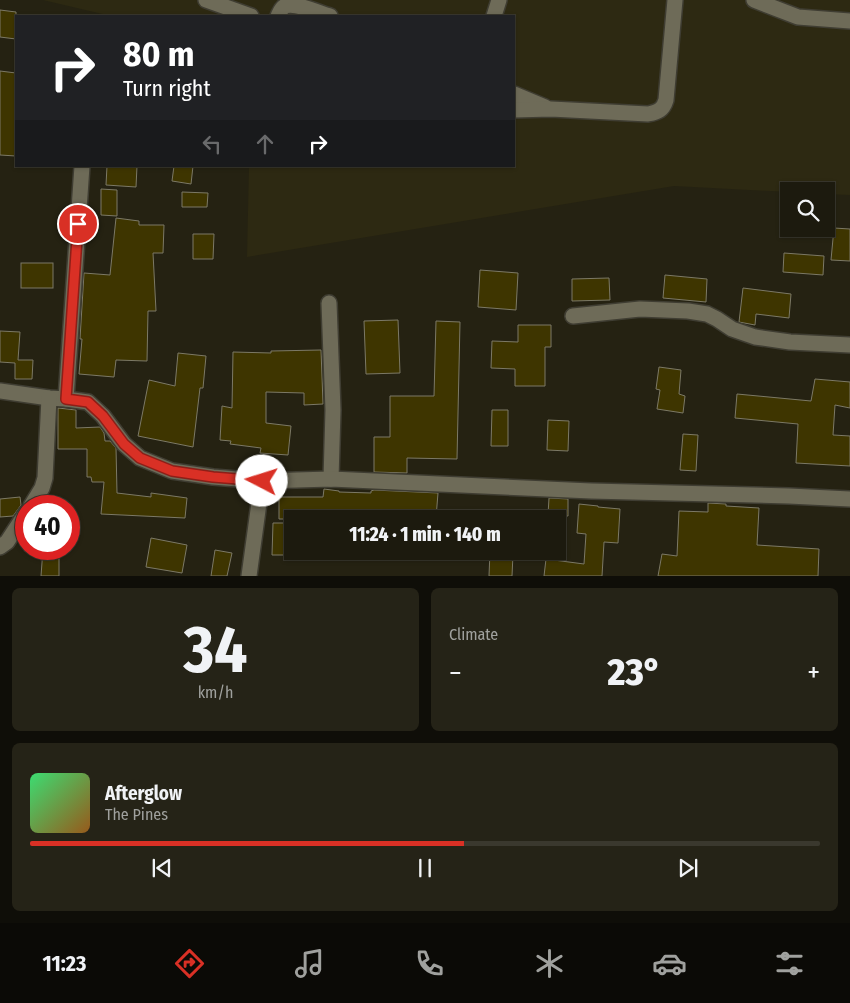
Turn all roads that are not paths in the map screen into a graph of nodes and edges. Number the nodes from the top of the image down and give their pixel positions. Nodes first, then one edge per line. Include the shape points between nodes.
1 (206, 0) edge
2 (499, 0) edge
3 (675, 0) edge
4 (754, 0) edge
5 (248, 15) edge
6 (278, 15) edge
7 (327, 15) edge
8 (494, 15) edge
9 (850, 21) edge
10 (515, 94) edge
11 (551, 109) junction
12 (515, 110) edge
13 (82, 167) edge
14 (329, 303) dead end
15 (573, 316) dead end
16 (850, 345) edge
17 (0, 391) edge
18 (48, 398) junction
19 (66, 399) junction
20 (331, 479) junction
21 (262, 481) junction
22 (38, 495) edge
23 (850, 499) edge
24 (15, 530) edge
25 (0, 547) edge
26 (249, 576) edge

1 - 5 street
2 - 8 street
3 - 11 street via 666,100 661,110 648,114
4 - 9 street via 798,17
6 - 7 street via 285,6 295,5
10 - 11 street
11 - 12 street
13 - 19 street
14 - 20 street via 333,410
15 - 16 street via 640,309 688,311 706,314 732,329 755,337
17 - 18 street
18 - 19 street
18 - 22 street via 45,478
19 - 21 street via 88,402 140,458 172,471
20 - 21 street
20 - 23 street
21 - 26 street
24 - 25 street

